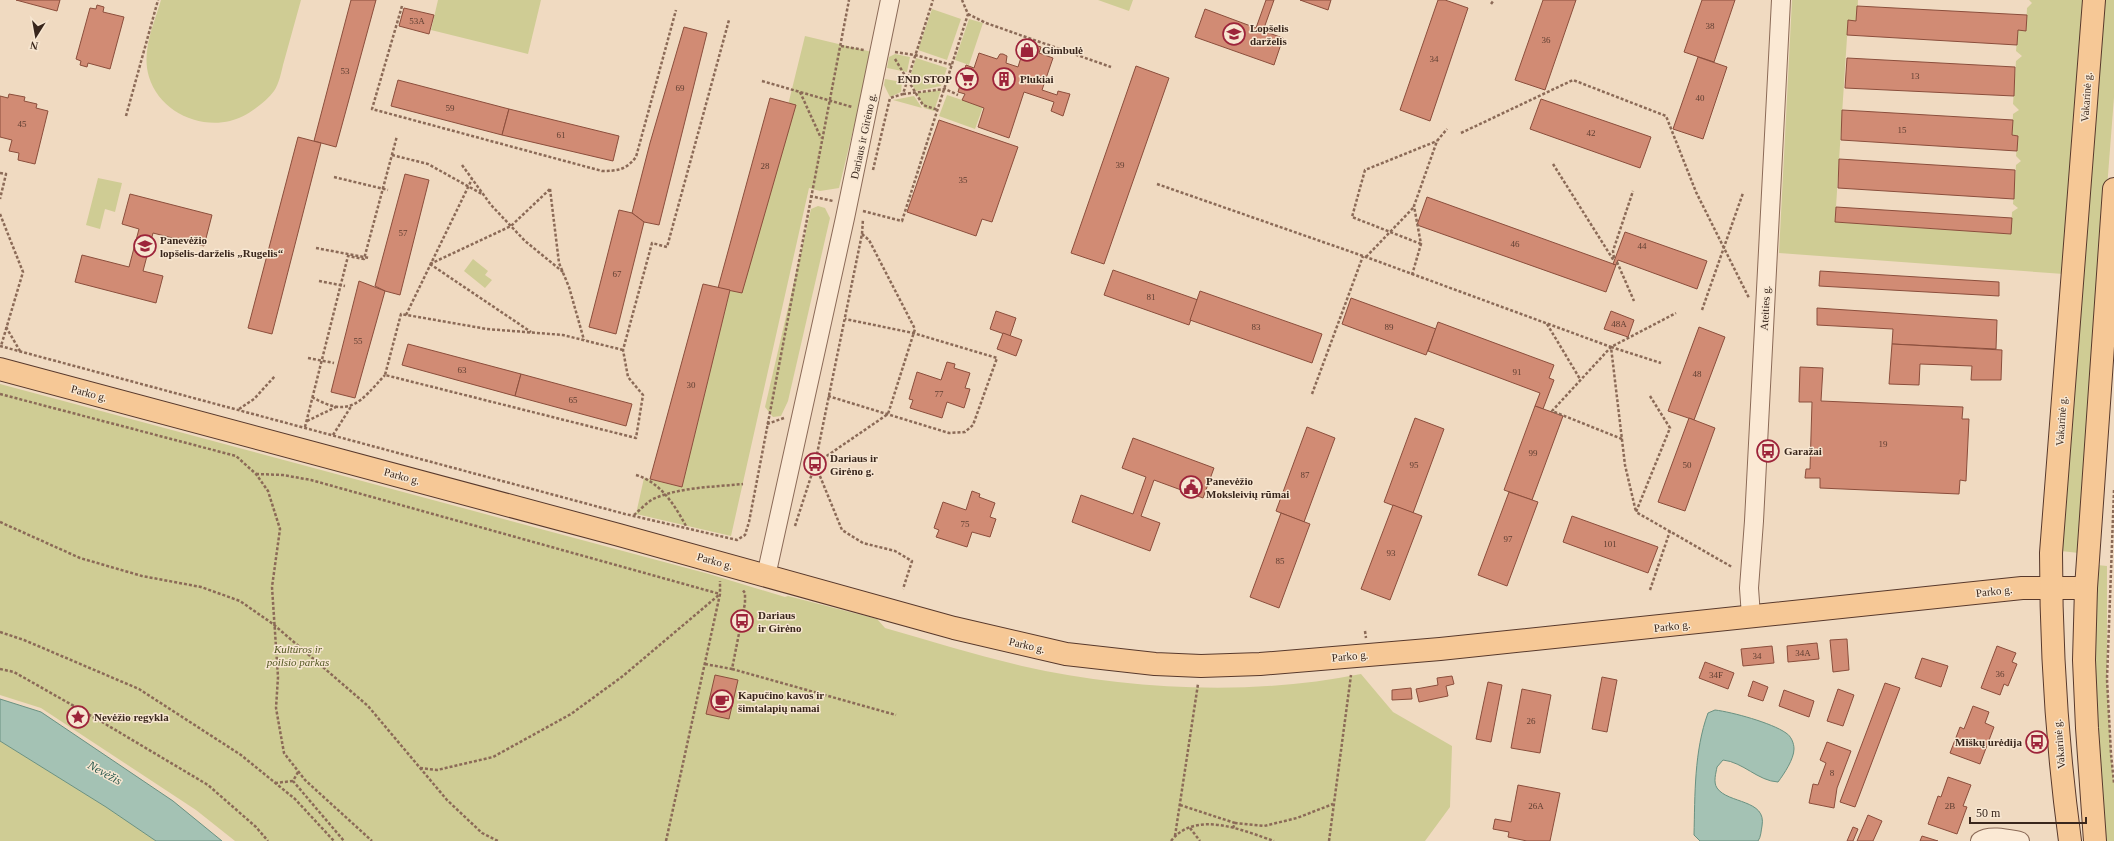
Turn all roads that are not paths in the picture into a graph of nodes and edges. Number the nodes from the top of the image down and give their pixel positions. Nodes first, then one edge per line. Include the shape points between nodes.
1 (890, 0) edge
2 (1780, 0) edge
3 (2094, 0) edge
4 (2114, 190) edge
5 (0, 369) edge
6 (766, 576) junction
7 (2051, 588) junction
8 (2086, 588) junction
9 (1750, 616) junction
10 (1980, 841) edge
11 (2020, 841) edge
12 (2070, 841) edge
13 (2095, 841) edge

1 - 6 street, Dariaus ir Girėno g.
2 - 9 street, Ateities g. via 1749,588
3 - 7 main road, Vakarinė g. via 2051,553
4 - 8 main road
5 - 6 main road, Parko g. via 722,574
6 - 9 main road, Parko g. via 954,628 1066,654 1155,664 1201,666 1260,664 1440,649
7 - 8 main road, Parko g.
7 - 9 main road, Parko g. via 2022,588
7 - 12 main road, Vakarinė g. via 2057,730
8 - 13 main road via 2084,660
10 - 11 street via 1999,838

